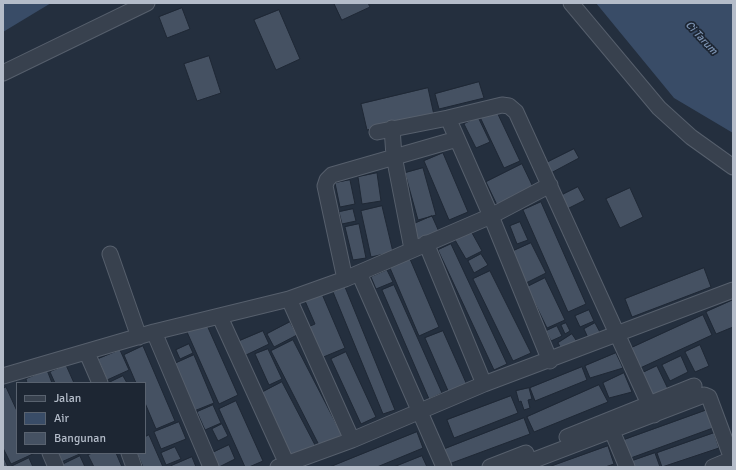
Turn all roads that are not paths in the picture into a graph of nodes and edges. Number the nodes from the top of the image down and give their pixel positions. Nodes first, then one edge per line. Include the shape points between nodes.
1 (147, 3) edge
2 (571, 3) edge
3 (3, 73) edge
4 (448, 118) junction
5 (392, 128) junction
6 (377, 132) dead end
7 (457, 139) junction
8 (394, 156) junction
9 (733, 167) edge
10 (550, 184) junction
11 (491, 216) junction
12 (426, 243) junction
13 (412, 249) junction
14 (110, 254) dead end
15 (359, 273) junction
16 (345, 279) junction
17 (733, 290) edge
18 (289, 299) junction
19 (220, 317) junction
20 (154, 332) junction
21 (619, 333) junction
22 (139, 337) junction
23 (87, 353) junction
24 (550, 361) junction
25 (14, 377) edge
26 (100, 382) edge
27 (484, 384) junction
28 (694, 386) dead end
29 (652, 409) junction
30 (419, 413) junction
31 (612, 430) junction
32 (352, 440) junction
33 (541, 452) junction
34 (50, 454) edge
35 (129, 454) edge
36 (732, 460) edge
37 (282, 465) edge
38 (56, 467) edge
39 (134, 467) edge
40 (211, 467) edge
41 (444, 467) edge
42 (490, 467) edge
43 (516, 467) edge
44 (627, 467) edge
45 (713, 467) edge

1 - 3 street
2 - 9 street via 659,108 691,137
4 - 5 street
4 - 7 street
4 - 10 street via 502,105 509,106 516,112
5 - 6 street
5 - 8 street
7 - 8 street
7 - 11 street
8 - 13 street
8 - 16 street via 332,175 327,180 325,186
10 - 11 street
10 - 21 street
11 - 12 street
11 - 24 street
12 - 13 street
12 - 27 street
13 - 15 street
14 - 22 street
15 - 16 street
15 - 30 street
16 - 18 street
17 - 21 street
18 - 19 street
18 - 32 street
19 - 20 street
19 - 37 street
20 - 22 street
20 - 40 street
21 - 24 street
21 - 29 street
22 - 23 street
23 - 25 street
23 - 26 street
24 - 27 street
27 - 30 street
28 - 29 street
29 - 31 street
29 - 33 street
29 - 36 street via 706,395 709,397
30 - 32 street
30 - 41 street
31 - 33 street
31 - 44 street
32 - 37 street
33 - 42 street
33 - 43 street
34 - 38 street
35 - 39 street
36 - 45 street

